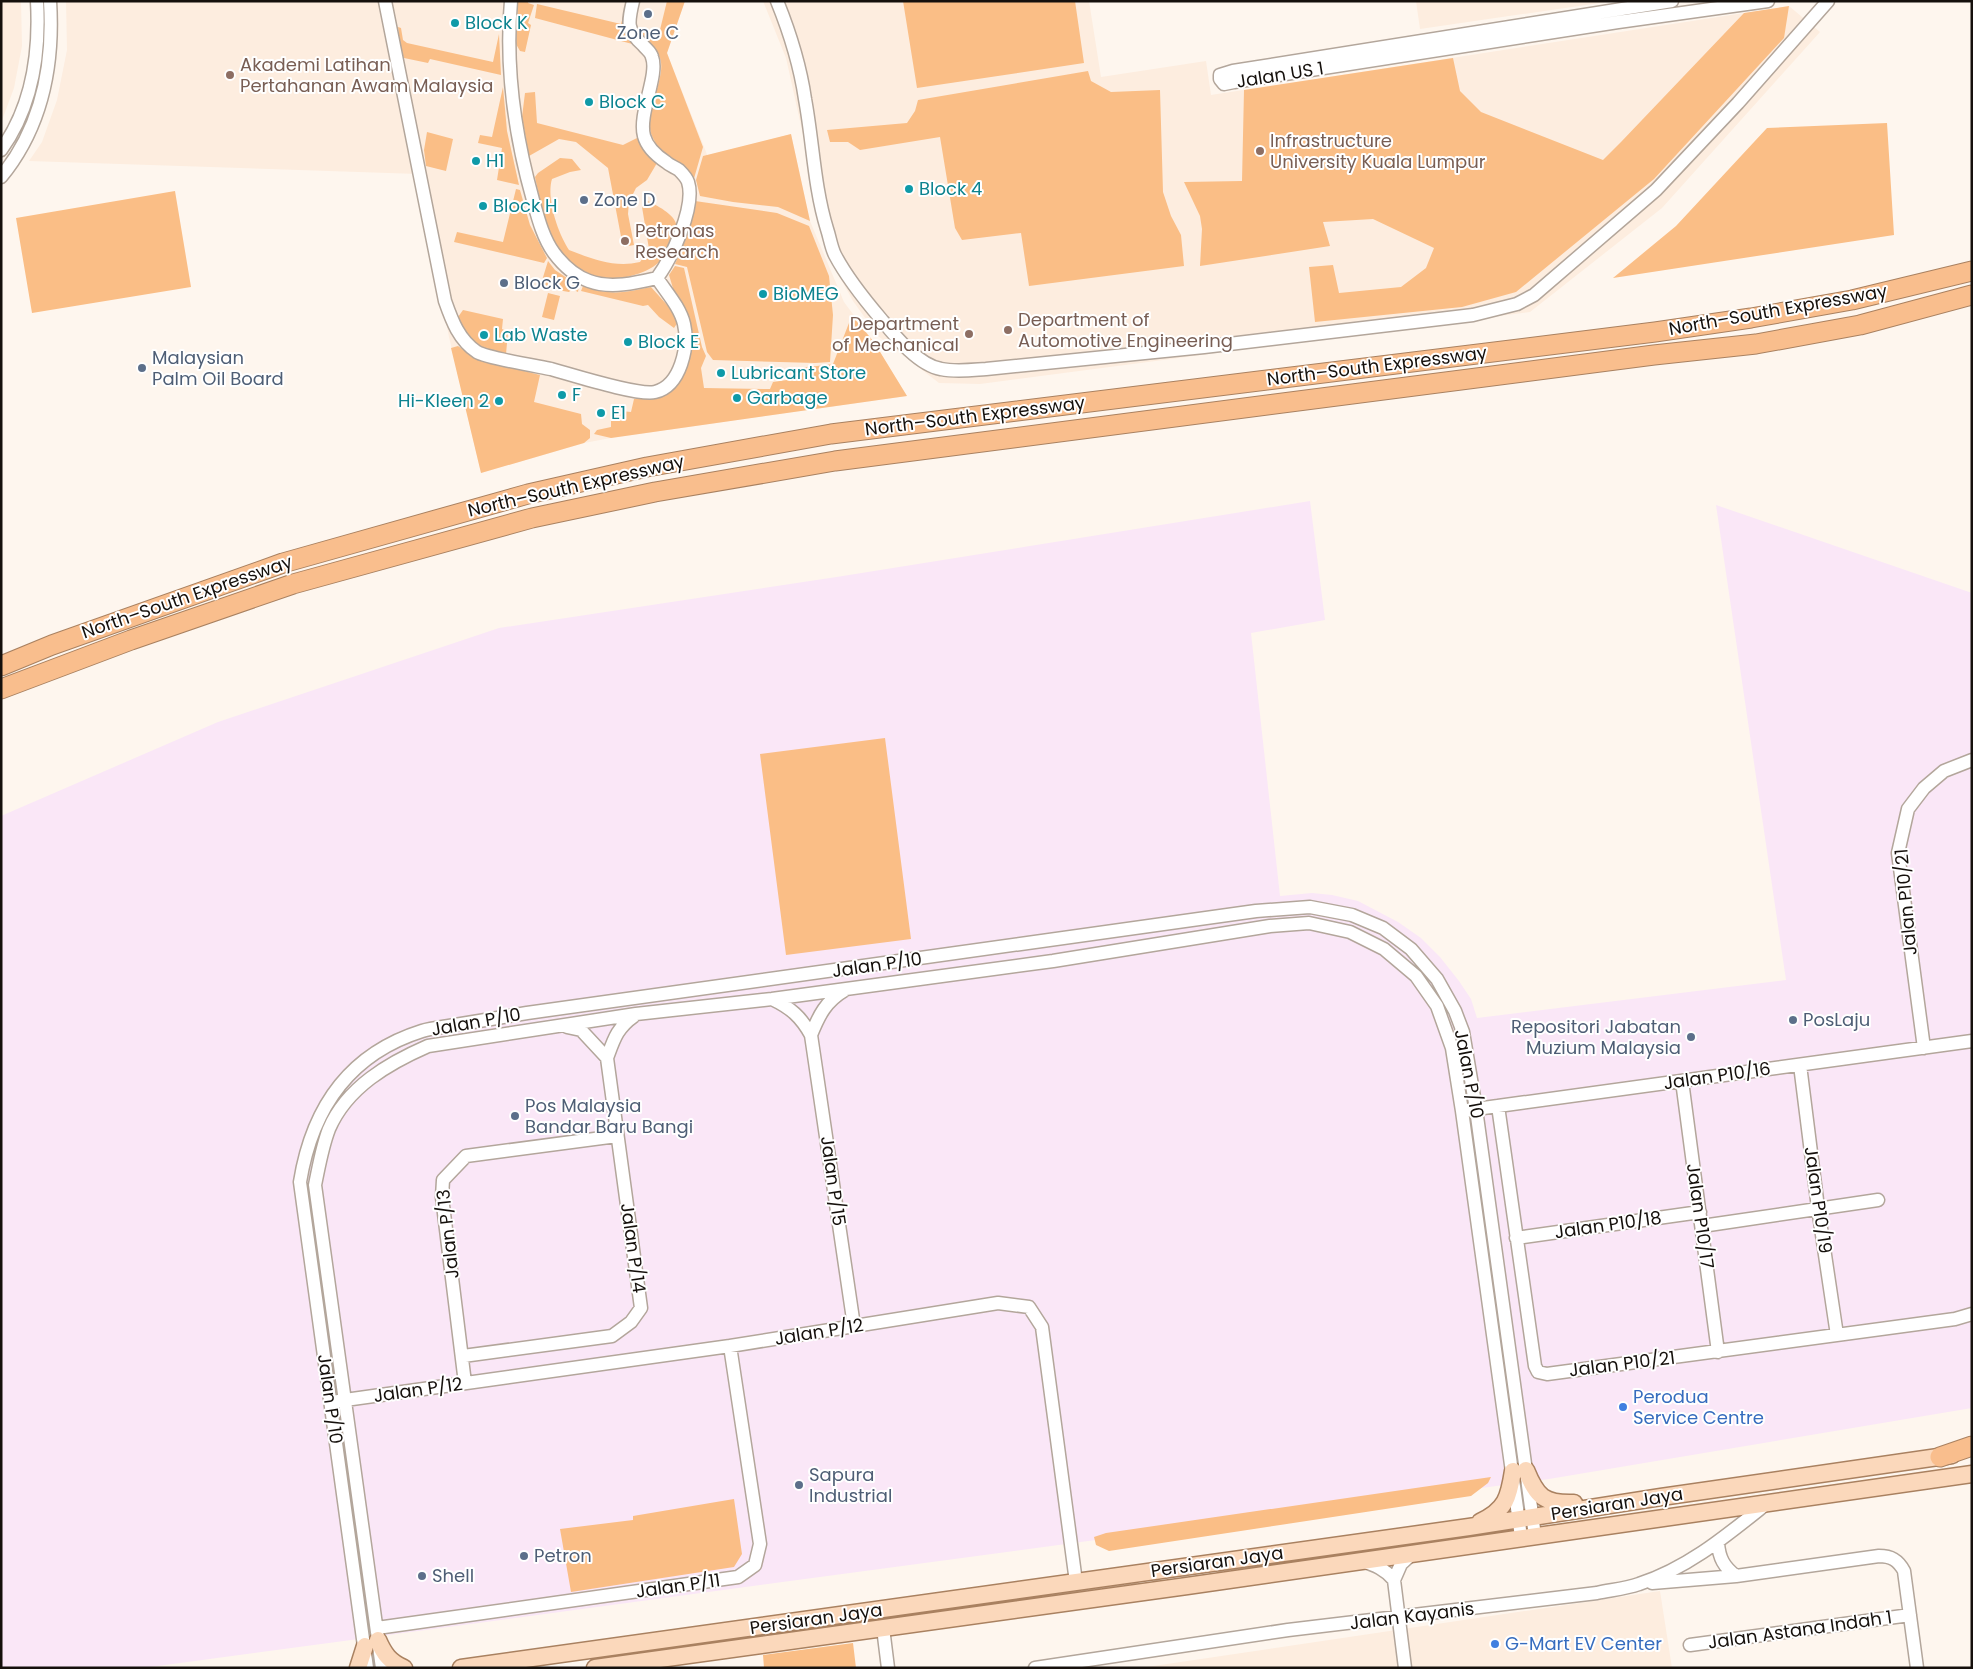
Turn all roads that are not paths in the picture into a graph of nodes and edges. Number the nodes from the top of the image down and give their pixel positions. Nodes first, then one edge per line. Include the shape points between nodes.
1 (37, 1) edge
2 (50, 1) edge
3 (385, 1) edge
4 (511, 1) edge
5 (633, 1) edge
6 (777, 1) edge
7 (1672, 1) edge
8 (1768, 1) edge
9 (1828, 1) edge
10 (1615, 5) edge
11 (1618, 22) junction
12 (1, 150) edge
13 (1, 177) edge
14 (1972, 271) edge
15 (657, 278) junction
16 (1972, 295) edge
17 (1, 666) edge
18 (1, 689) edge
19 (1972, 760) edge
20 (849, 988) junction
21 (772, 999) junction
22 (636, 1014) junction
23 (562, 1026) junction
24 (811, 1035) junction
25 (1972, 1041) edge
26 (1924, 1048) junction
27 (607, 1058) junction
28 (1800, 1065) junction
29 (1682, 1081) junction
30 (1498, 1106) junction
31 (1476, 1109) junction
32 (1462, 1111) junction
33 (617, 1136) junction
34 (1878, 1200) dead end
35 (1818, 1208) junction
36 (1700, 1212) junction
37 (1702, 1226) junction
38 (1516, 1238) junction
39 (1972, 1314) edge
40 (854, 1326) junction
41 (1837, 1335) junction
42 (730, 1346) junction
43 (1718, 1352) junction
44 (463, 1356) junction
45 (466, 1383) junction
46 (345, 1400) junction
47 (330, 1402) junction
48 (1972, 1446) edge
49 (1972, 1452) edge
50 (1940, 1457) junction
51 (1520, 1470) junction
52 (1972, 1474) edge
53 (1661, 1497) junction
54 (1766, 1504) junction
55 (1526, 1518) junction
56 (1468, 1527) junction
57 (1528, 1537) junction
58 (1718, 1543) junction
59 (1414, 1553) junction
60 (1362, 1561) junction
61 (1736, 1576) junction
62 (1394, 1580) junction
63 (1076, 1582) junction
64 (1637, 1585) junction
65 (1910, 1615) junction
66 (1398, 1617) junction
67 (883, 1628) junction
68 (373, 1638) junction
69 (1690, 1645) dead end
70 (358, 1668) edge
71 (367, 1668) edge
72 (382, 1668) edge
73 (404, 1668) edge
74 (461, 1668) edge
75 (595, 1668) edge
76 (888, 1668) edge
77 (1035, 1668) edge
78 (1405, 1668) edge
79 (1917, 1668) edge

1 - 12 street via 38,48 31,81 23,109
2 - 13 street via 50,64 46,86 22,147
3 - 15 street via 445,302 461,338 479,353 638,392 655,392 668,385 677,374 685,341 684,324 678,310
4 - 15 street via 510,52 517,133 540,223 553,252 570,270 590,281 609,285 632,284
5 - 15 street via 629,27 650,53 654,64 643,121 644,136 651,148 688,182 689,198 677,244
6 - 9 street via 798,61 817,186 834,254 860,295 908,350 929,365 952,371 1223,345 1473,315 1517,304 1534,295 1656,190
7 - 10 street, Jalan US 1
8 - 11 street, Jalan US 1
10 - 11 street
10 - 11 street, Jalan US 1 via 1224,73 1220,79 1224,84
14 - 17 highway, North–South Expressway via 1852,300 1751,318 831,434 647,467 528,494 283,562
16 - 18 highway, North–South Expressway via 1860,325 1756,344 835,461 655,492 532,518 293,584
19 - 26 street, Jalan P10/21 via 1944,771 1924,788 1908,809 1898,853
20 - 21 street, Jalan P/10
20 - 24 street via 834,996 825,1006
20 - 32 street, Jalan P/10 via 1309,923 1350,932 1384,949 1416,976 1437,1006 1452,1048
21 - 22 street, Jalan P/10
21 - 24 street, Jalan P/15 via 795,1012
22 - 23 street, Jalan P/10
22 - 27 street via 622,1025
23 - 27 street via 581,1030
23 - 46 street, Jalan P/10 via 428,1046 405,1056 372,1076 347,1100 329,1128 315,1185
24 - 40 street, Jalan P/15
25 - 26 street, Jalan P10/16
26 - 28 street, Jalan P10/16
27 - 33 street, Jalan P/14
28 - 29 street, Jalan P10/16
28 - 35 street, Jalan P10/19
29 - 30 street, Jalan P10/16
29 - 36 street, Jalan P10/17
30 - 31 street, Jalan P10/16
30 - 38 street, Jalan P10/21
31 - 32 street, Jalan P10/16
31 - 47 street, Jalan P/10 via 1463,1032 1437,979 1411,950 1383,928 1352,915 1310,907 1238,913 526,1013 422,1031 385,1046 359,1064 336,1090 318,1120 305,1154 300,1182
31 - 51 street, Jalan P/10
32 - 51 street, Jalan P/10
33 - 44 street, Jalan P/13 via 466,1156 443,1180 442,1197
33 - 44 street, Jalan P/14 via 641,1308 631,1322 612,1336
34 - 35 street
35 - 37 street
35 - 41 street, Jalan P10/19
36 - 37 street, Jalan P10/17
36 - 38 street, Jalan P10/18
37 - 43 street, Jalan P10/17
38 - 43 street, Jalan P10/21 via 1538,1372 1548,1374
39 - 41 street, Jalan P10/21
40 - 42 street, Jalan P/12
40 - 63 street, Jalan P/12 via 998,1303 1029,1308 1042,1326
41 - 43 street, Jalan P10/21
42 - 45 street, Jalan P/12
42 - 68 street, Jalan P/11 via 760,1544 755,1565 738,1577
44 - 45 street, Jalan P/13
45 - 46 street, Jalan P/12
46 - 47 street, Jalan P/12
46 - 68 street, Jalan P/10
47 - 68 street, Jalan P/10
48 - 50 highway
49 - 50 main road, Persiaran Jaya
50 - 53 main road, Persiaran Jaya
51 - 53 main road via 1538,1494 1558,1504
51 - 55 street, Jalan P/10
51 - 56 main road via 1502,1507 1489,1518
52 - 54 main road, Persiaran Jaya
53 - 55 main road, Persiaran Jaya
54 - 57 main road, Persiaran Jaya
54 - 58 street, Jalan Kayanis
55 - 56 main road, Persiaran Jaya
55 - 57 street, Jalan P/10
56 - 63 main road, Persiaran Jaya
57 - 59 main road, Persiaran Jaya
58 - 61 street via 1723,1563
58 - 64 street, Jalan Kayanis via 1682,1566
59 - 60 main road, Persiaran Jaya
59 - 62 street via 1401,1564
60 - 62 street via 1381,1568
60 - 67 main road, Persiaran Jaya
61 - 64 street
61 - 65 street via 1886,1556 1898,1562 1904,1571
62 - 66 street
63 - 74 main road, Persiaran Jaya
64 - 66 street, Jalan Kayanis via 1597,1593
65 - 69 street, Jalan Astana Indah 1
65 - 79 street
66 - 77 street, Jalan Kayanis
66 - 78 street
67 - 75 main road, Persiaran Jaya
67 - 76 street
68 - 70 main road
68 - 71 street, Jalan P/10
68 - 72 street, Jalan P/10
68 - 73 main road via 386,1656

